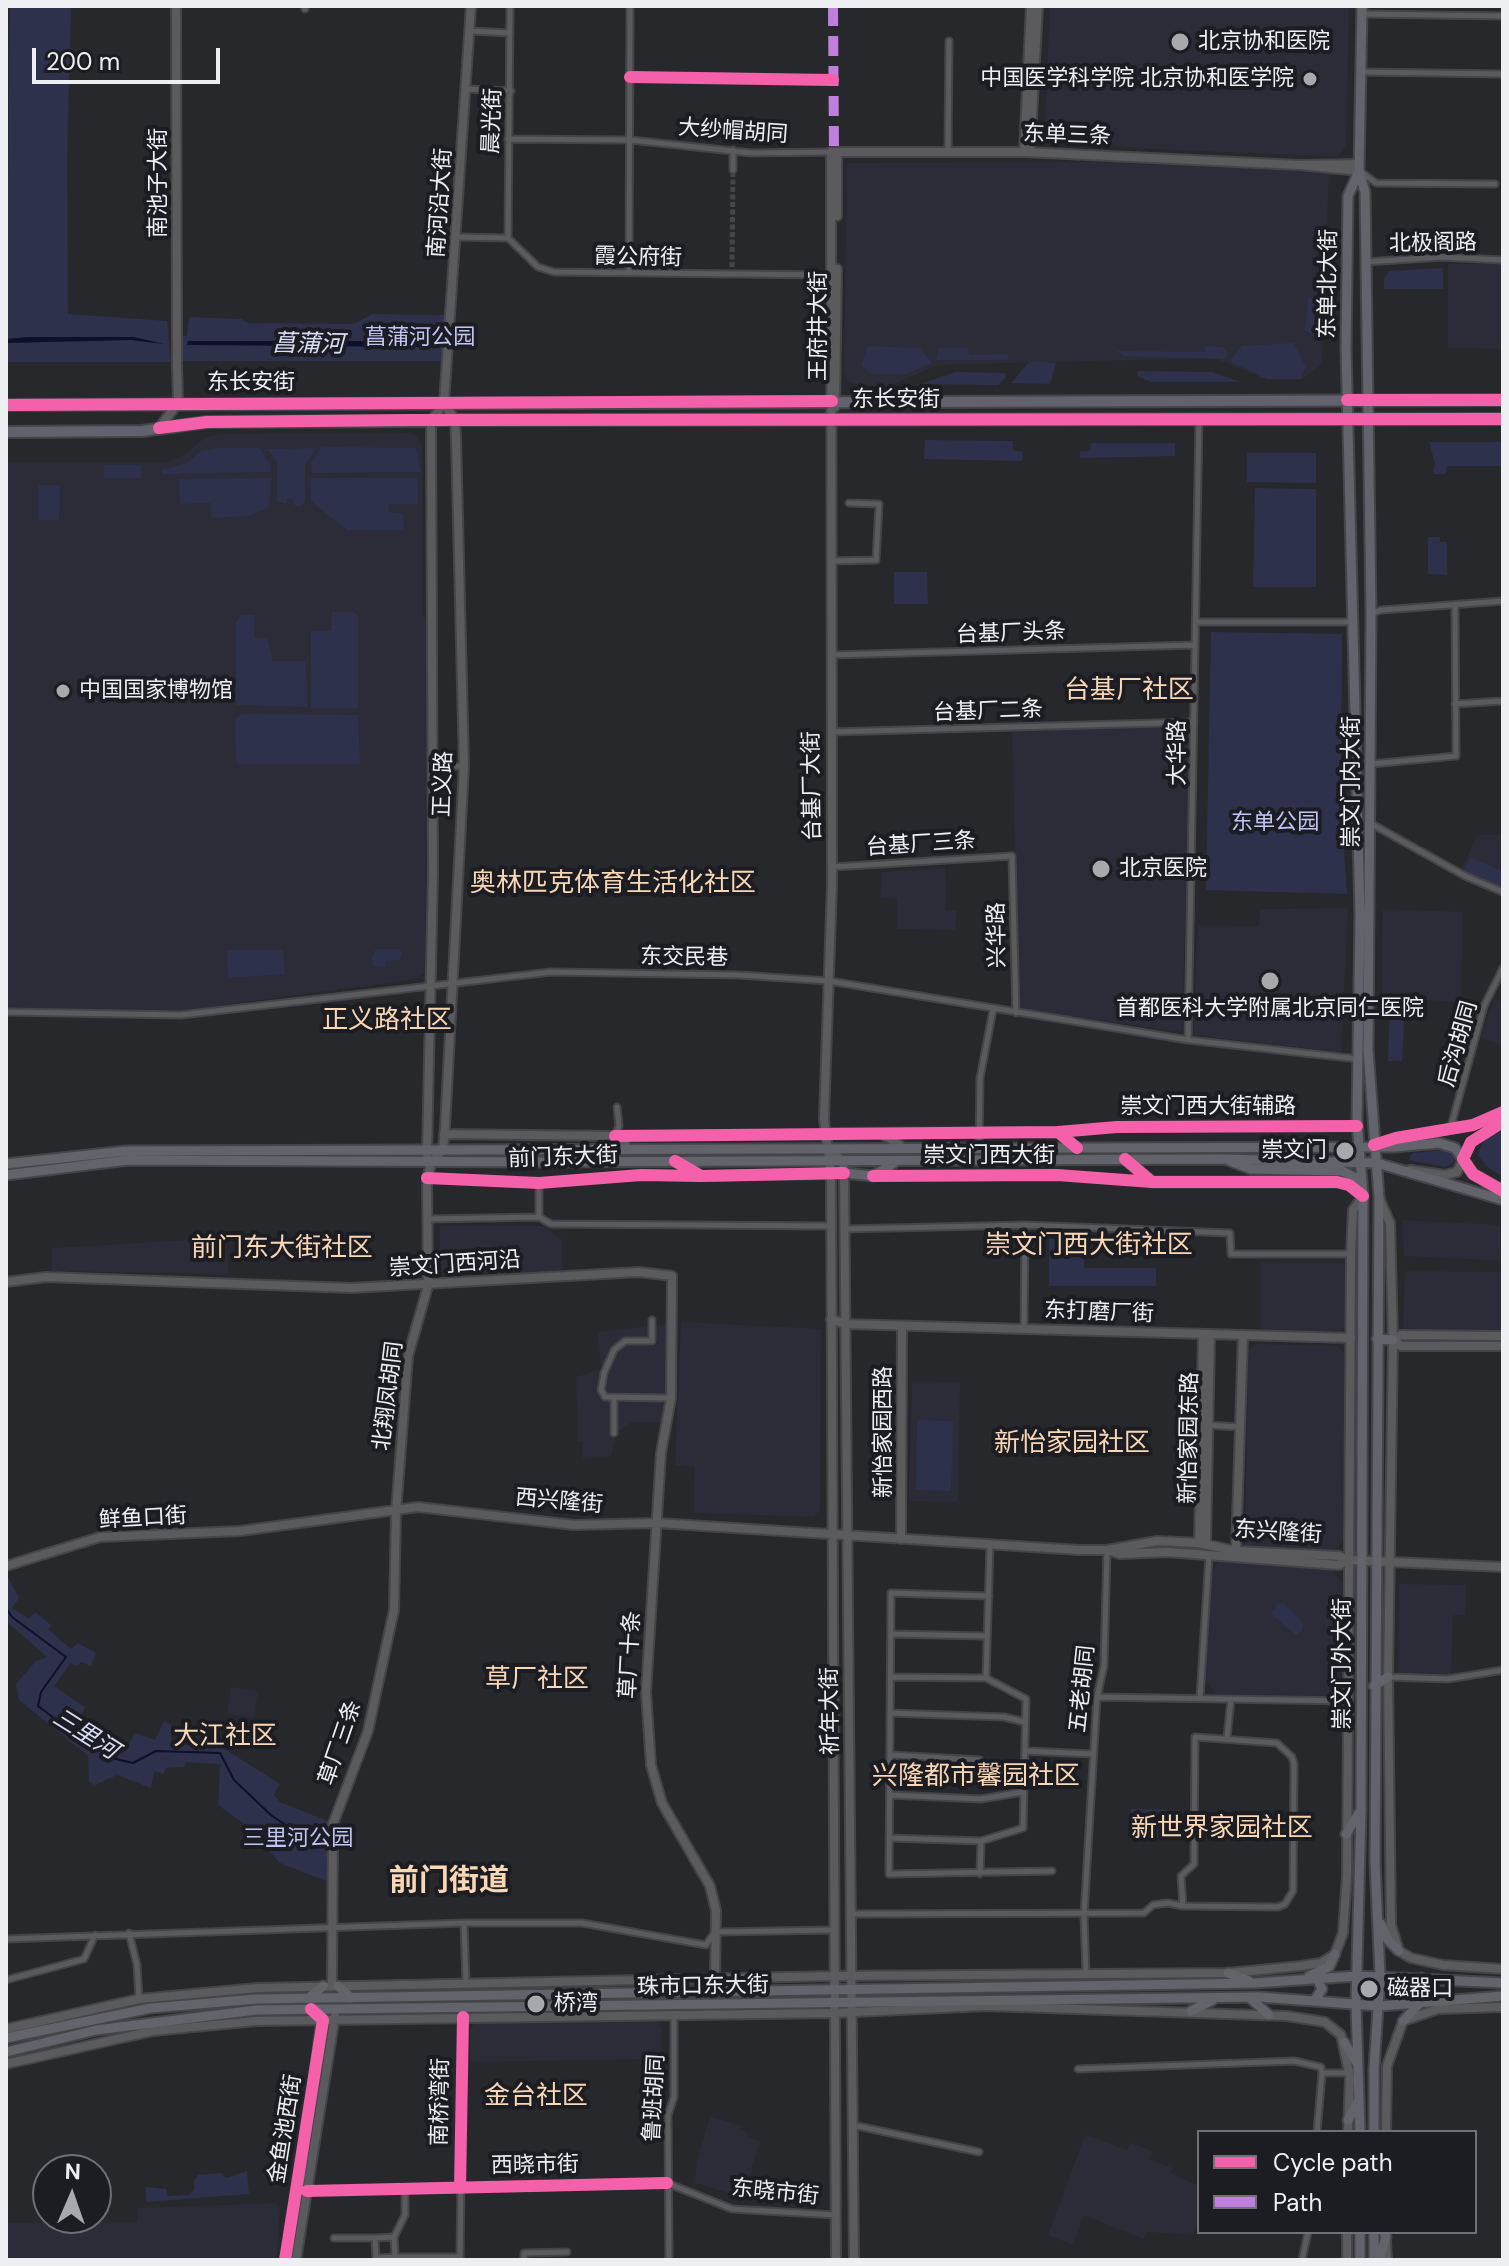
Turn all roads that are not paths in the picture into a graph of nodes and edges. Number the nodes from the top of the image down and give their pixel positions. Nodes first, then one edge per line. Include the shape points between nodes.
1 (176, 6) edge
2 (471, 6) edge
3 (510, 6) edge
4 (630, 6) edge
5 (1031, 6) edge
6 (1038, 6) edge
7 (1362, 10) edge
8 (1503, 16) edge
9 (470, 31) junction
10 (510, 33) junction
11 (949, 41) dead end
12 (1361, 72) junction
13 (1503, 74) edge
14 (468, 89) junction
15 (511, 91) junction
16 (508, 139) junction
17 (631, 140) junction
18 (733, 150) junction
19 (948, 151) junction
20 (834, 152) junction
21 (1027, 152) junction
22 (1359, 167) junction
23 (733, 170) tunnel mouth
24 (1495, 184) dead end
25 (457, 237) junction
26 (508, 238) junction
27 (1503, 260) edge
28 (1364, 262) junction
29 (732, 267) tunnel mouth
30 (629, 273) junction
31 (733, 275) junction
32 (831, 275) junction
33 (1347, 400) junction
34 (1367, 400) junction
35 (1503, 400) edge
36 (834, 401) junction
37 (178, 403) junction
38 (444, 403) junction
39 (6, 405) edge
40 (1347, 418) junction
41 (1366, 418) junction
42 (1199, 419) junction
43 (1503, 419) edge
44 (455, 420) junction
45 (431, 421) junction
46 (829, 421) junction
47 (159, 428) junction
48 (6, 432) edge
49 (849, 503) dead end
50 (830, 561) junction
51 (1503, 601) edge
52 (1455, 607) junction
53 (1371, 613) junction
54 (1196, 622) junction
55 (1353, 622) junction
56 (1194, 645) junction
57 (830, 655) junction
58 (1503, 701) edge
59 (1455, 704) junction
60 (1194, 722) junction
61 (830, 732) junction
62 (1370, 764) junction
63 (464, 766) junction
64 (433, 767) junction
65 (1370, 823) junction
66 (1012, 856) joint
67 (832, 867) junction
68 (1503, 892) edge
69 (1503, 968) edge
70 (829, 981) junction
71 (451, 983) junction
72 (429, 984) junction
73 (993, 1010) junction
74 (6, 1012) edge
75 (1016, 1013) junction
76 (1188, 1040) junction
77 (1358, 1059) junction
78 (617, 1107) dead end
79 (1503, 1112) edge
80 (1503, 1122) edge
81 (980, 1131) junction
82 (1450, 1131) junction
83 (881, 1132) junction
84 (826, 1133) junction
85 (444, 1134) junction
86 (494, 1136) junction
87 (615, 1136) junction
88 (1360, 1145) junction
89 (1374, 1145) junction
90 (979, 1148) junction
91 (1077, 1148) junction
92 (905, 1149) junction
93 (425, 1150) junction
94 (443, 1150) junction
95 (518, 1150) junction
96 (630, 1150) junction
97 (829, 1150) junction
98 (1125, 1159) junction
99 (1221, 1159) junction
100 (1463, 1159) junction
101 (432, 1161) junction
102 (675, 1161) junction
103 (843, 1161) junction
104 (897, 1161) junction
105 (830, 1162) junction
106 (1361, 1162) junction
107 (1377, 1163) junction
108 (6, 1164) edge
109 (1408, 1170) junction
110 (844, 1173) junction
111 (831, 1174) junction
112 (6, 1175) edge
113 (1362, 1181) junction
114 (539, 1183) dead end
115 (1503, 1191) edge
116 (1363, 1196) junction
117 (1379, 1197) junction
118 (1503, 1200) edge
119 (539, 1217) junction
120 (427, 1219) junction
121 (1025, 1225) junction
122 (831, 1226) junction
123 (844, 1229) junction
124 (1351, 1254) junction
125 (6, 1282) edge
126 (428, 1286) junction
127 (672, 1317) joint
128 (831, 1319) junction
129 (652, 1320) dead end
130 (845, 1324) junction
131 (902, 1326) junction
132 (1024, 1329) junction
133 (1207, 1334) junction
134 (1243, 1335) junction
135 (1503, 1336) edge
136 (1351, 1338) junction
137 (1363, 1339) junction
138 (1377, 1339) junction
139 (1393, 1340) junction
140 (1503, 1346) edge
141 (614, 1397) junction
142 (671, 1398) junction
143 (1205, 1425) junction
144 (1241, 1428) junction
145 (614, 1433) dead end
146 (396, 1512) junction
147 (657, 1523) junction
148 (285, 1526) joint
149 (831, 1534) junction
150 (847, 1537) junction
151 (901, 1539) junction
152 (1203, 1543) junction
153 (990, 1545) junction
154 (1107, 1550) junction
155 (1236, 1551) junction
156 (1209, 1555) junction
157 (1348, 1560) junction
158 (1362, 1561) junction
159 (1376, 1562) junction
160 (1392, 1563) junction
161 (6, 1566) edge
162 (1503, 1567) edge
163 (989, 1596) junction
164 (891, 1634) junction
165 (986, 1636) junction
166 (1503, 1670) edge
167 (892, 1677) junction
168 (1388, 1677) junction
169 (986, 1678) junction
170 (1374, 1686) junction
171 (1097, 1697) junction
172 (1200, 1697) junction
173 (1231, 1699) junction
174 (1347, 1701) junction
175 (890, 1713) junction
176 (1025, 1722) junction
177 (1227, 1738) junction
178 (1025, 1751) junction
179 (1093, 1754) junction
180 (891, 1755) junction
181 (980, 1760) dead end
182 (1023, 1792) junction
183 (890, 1795) junction
184 (1361, 1810) junction
185 (1346, 1834) junction
186 (889, 1838) junction
187 (981, 1841) junction
188 (1052, 1871) dead end
189 (980, 1874) junction
190 (1183, 1906) junction
191 (1377, 1911) junction
192 (851, 1914) junction
193 (1084, 1915) junction
194 (464, 1923) junction
195 (333, 1928) junction
196 (833, 1930) junction
197 (715, 1932) junction
198 (129, 1933) junction
199 (1360, 1933) junction
200 (95, 1935) junction
201 (1379, 1935) junction
202 (6, 1939) edge
203 (1399, 1951) junction
204 (1335, 1954) junction
205 (1503, 1969) edge
206 (1228, 1973) junction
207 (1086, 1975) junction
208 (834, 1976) junction
209 (851, 1976) junction
210 (1357, 1976) junction
211 (1380, 1976) junction
212 (1317, 1978) junction
213 (1422, 1978) junction
214 (715, 1979) junction
215 (6, 1980) edge
216 (1302, 1980) junction
217 (1500, 1982) edge
218 (1256, 1983) junction
219 (466, 1985) junction
220 (331, 1986) junction
221 (834, 1991) junction
222 (743, 1993) junction
223 (1503, 1996) edge
224 (309, 1998) junction
225 (351, 1998) junction
226 (1216, 1998) junction
227 (1250, 1998) junction
228 (1475, 1998) junction
229 (139, 1999) junction
230 (1315, 2000) junction
231 (1422, 2001) junction
232 (851, 2002) junction
233 (1356, 2004) junction
234 (1503, 2005) edge
235 (1380, 2006) junction
236 (834, 2008) junction
237 (311, 2009) junction
238 (343, 2009) junction
239 (1191, 2011) junction
240 (674, 2014) junction
241 (1269, 2015) junction
242 (463, 2017) junction
243 (327, 2020) junction
244 (1403, 2021) junction
245 (6, 2029) edge
246 (6, 2038) edge
247 (1344, 2042) junction
248 (1357, 2047) junction
249 (1378, 2047) junction
250 (6, 2052) edge
251 (6, 2064) edge
252 (1358, 2066) junction
253 (1078, 2069) dead end
254 (1322, 2073) junction
255 (1349, 2073) junction
256 (1360, 2098) junction
257 (1348, 2120) junction
258 (852, 2125) junction
259 (1317, 2130) edge
260 (1348, 2130) edge
261 (1360, 2130) edge
262 (1374, 2130) edge
263 (1386, 2130) edge
264 (979, 2152) dead end
265 (667, 2183) junction
266 (460, 2188) junction
267 (405, 2189) junction
268 (307, 2191) junction
269 (835, 2215) junction
270 (1308, 2234) edge
271 (1347, 2234) edge
272 (1360, 2234) edge
273 (1374, 2234) edge
274 (1385, 2234) edge
275 (394, 2237) junction
276 (334, 2238) dead end
277 (375, 2238) junction
278 (567, 2252) dead end
279 (395, 2257) junction
280 (460, 2258) edge
281 (376, 2259) edge
282 (285, 2260) edge
283 (296, 2260) edge
284 (524, 2260) edge
285 (669, 2260) edge
286 (836, 2260) edge
287 (854, 2260) edge
288 (1302, 2260) edge
289 (1347, 2260) edge
290 (1360, 2260) edge
291 (1377, 2260) edge
292 (1387, 2260) edge

1 - 37 street, 南池子大街
2 - 9 street, 南河沿大街
3 - 10 street, 晨光街
4 - 17 street
5 - 21 street
6 - 21 street
7 - 8 street
7 - 12 main road, 东单北大街
9 - 10 street
9 - 14 street, 南河沿大街
10 - 15 street, 晨光街
11 - 19 street
12 - 13 street
12 - 22 main road, 东单北大街
14 - 15 street
14 - 25 street, 南河沿大街
15 - 16 street, 晨光街
16 - 17 street, 大纱帽胡同
16 - 26 street, 晨光街
17 - 18 street, 大纱帽胡同
17 - 30 street
18 - 20 street, 大纱帽胡同
18 - 23 street
19 - 20 street, 东单三条
19 - 21 street, 东单三条
20 - 32 street, 王府井大街
20 - 36 street, 王府井大街
21 - 22 street, 东单三条
22 - 24 street via 1376,183
22 - 28 main road, 东单北大街 via 1365,192
22 - 33 main road, 东单北大街 via 1348,196
25 - 26 street
25 - 38 street, 南河沿大街
26 - 30 street, 霞公府街 via 544,270
27 - 28 street, 北极阁路
28 - 34 main road, 东单北大街
29 - 31 street
30 - 31 street, 霞公府街
31 - 32 street, 霞公府街
32 - 36 street, 王府井大街
33 - 34 highway, 东长安街
33 - 36 highway, 东长安街
33 - 40 main road, 东单北大街
34 - 35 highway, 东长安街
34 - 41 main road, 东单北大街
36 - 38 highway, 东长安街
36 - 46 street, 王府井大街
37 - 38 highway, 东长安街
37 - 39 highway, 东长安街
37 - 47 street
38 - 44 street
38 - 45 street
40 - 41 highway, 东长安街
40 - 42 highway, 东长安街
40 - 55 main road, 崇文门内大街
41 - 43 highway, 东长安街
41 - 53 main road, 崇文门内大街
42 - 46 highway, 东长安街
42 - 54 street, 大华路
44 - 45 main road, 东长安街
44 - 46 highway, 东长安街
44 - 63 street, 正义路
45 - 47 highway, 东长安街 via 207,422
45 - 64 street, 正义路
46 - 50 street, 台基厂大街
47 - 48 highway, 东长安街
49 - 50 street via 879,504 876,560
50 - 57 street, 台基厂大街
51 - 52 street
52 - 53 street
52 - 59 street
53 - 62 main road, 崇文门内大街
54 - 55 street
54 - 56 street, 大华路
55 - 77 main road, 崇文门内大街
56 - 57 street, 台基厂头条
56 - 60 street, 大华路
57 - 61 street, 台基厂大街
58 - 59 street
59 - 62 street via 1456,756
60 - 61 street, 台基厂二条
60 - 76 street, 大华路
61 - 67 street, 台基厂大街
62 - 65 main road, 崇文门内大街
63 - 64 street
63 - 71 street, 正义路
64 - 72 street, 正义路
65 - 68 street
65 - 89 main road, 崇文门内大街 via 1368,1050
66 - 67 street, 台基厂三条
66 - 75 street, 兴华路
67 - 70 street, 台基厂大街
69 - 82 street, 后沟胡同 via 1484,1006
70 - 71 street, 东交民巷 via 551,972
70 - 73 street, 东交民巷
70 - 84 street, 台基厂大街
71 - 72 street, 东交民巷
71 - 85 street, 正义路
72 - 74 street, 东交民巷 via 181,1015
72 - 93 street, 正义路
73 - 75 street, 东交民巷
73 - 81 street via 980,1078
75 - 76 street, 东交民巷
76 - 77 street, 东交民巷
77 - 88 main road, 崇文门内大街
78 - 87 street
79 - 82 street
80 - 100 street via 1471,1142
81 - 83 street
81 - 90 street
81 - 91 street via 1058,1132
82 - 89 street
83 - 84 street
83 - 92 street
84 - 97 street, 台基厂大街
85 - 86 street
85 - 94 street, 正义路
86 - 87 street
86 - 95 street
87 - 96 street
88 - 89 main road, 崇文门西大街
88 - 91 main road, 崇文门西大街
88 - 106 main road, 崇文门外大街
89 - 100 main road, 崇文门西大街 via 1445,1144
89 - 107 main road, 崇文门外大街
90 - 91 main road, 崇文门西大街
90 - 92 main road, 崇文门西大街
92 - 97 main road, 崇文门西大街
93 - 94 main road, 前门东大街
93 - 101 street
93 - 108 main road, 前门东大街 via 114,1152
94 - 95 main road, 前门东大街
94 - 101 street
95 - 96 main road, 前门东大街
96 - 97 main road, 前门东大街
97 - 103 street
97 - 105 street, 台基厂大街
98 - 99 main road, 崇文门西大街
98 - 104 main road, 崇文门西大街
98 - 116 main road via 1152,1182 1337,1182
99 - 106 main road, 崇文门西大街
99 - 113 main road via 1251,1169 1342,1171
100 - 109 street via 1452,1174
100 - 115 main road, 崇文门西大街 via 1473,1174
101 - 102 main road, 前门东大街
101 - 112 main road, 前门东大街 via 128,1160
101 - 120 street, 北翔凤胡同
102 - 105 main road, 前门东大街
102 - 111 street via 701,1176
103 - 104 main road, 崇文门西大街
103 - 105 main road, 崇文门西大街
103 - 110 street, 祈年大街
104 - 110 main road via 873,1176
105 - 111 street, 祈年大街
106 - 107 main road, 崇文门西大街
106 - 113 main road, 崇文门外大街
107 - 109 main road, 崇文门西大街
107 - 117 main road, 崇文门外大街
109 - 118 main road, 崇文门西大街
110 - 111 street
110 - 123 street, 祈年大街
111 - 122 street, 祈年大街
113 - 116 main road, 崇文门外大街
114 - 119 street
116 - 124 street, 崇文门外大街 via 1353,1210
116 - 137 main road, 崇文门外大街
117 - 138 main road, 崇文门外大街
117 - 139 street, 崇文门外大街 via 1390,1223
119 - 120 street
119 - 122 street via 551,1224
120 - 126 street, 北翔凤胡同
121 - 123 street
121 - 124 street via 1230,1233 1231,1254
121 - 132 street
122 - 128 street, 祈年大街
123 - 130 street, 祈年大街
124 - 136 street, 崇文门外大街
125 - 126 street, 崇文门西河沿 via 46,1277
126 - 127 street, 崇文门西河沿 via 667,1273 673,1280
126 - 146 street, 北翔凤胡同 via 408,1356
127 - 142 street, 草厂十条
128 - 130 street, 东打磨厂街
128 - 149 street, 祈年大街
129 - 141 street via 652,1341 623,1342 613,1352 601,1386 605,1397
130 - 131 street, 东打磨厂街
130 - 150 street, 祈年大街
131 - 132 street, 东打磨厂街
131 - 151 street, 新怡家园西路
132 - 133 street, 东打磨厂街
133 - 134 street, 东打磨厂街
133 - 143 street, 新怡家园东路
134 - 136 street, 东打磨厂街
134 - 144 street
135 - 139 street via 1401,1335
136 - 137 main road
136 - 157 street, 崇文门外大街
137 - 158 main road, 崇文门外大街
138 - 139 main road
138 - 159 main road, 崇文门外大街
139 - 140 street via 1401,1346
139 - 160 street, 崇文门外大街
141 - 142 street
141 - 145 street
142 - 147 street, 草厂十条
143 - 144 street
143 - 152 street, 新怡家园东路
144 - 155 street
146 - 147 street, 西兴隆街 via 418,1507 574,1525
146 - 148 street, 西兴隆街
146 - 195 street, 草厂三条 via 394,1610 368,1731 333,1824
147 - 149 street, 西兴隆街
147 - 197 street, 草厂十条 via 646,1692 651,1765 662,1803 710,1886
148 - 161 street, 鲜鱼口街 via 100,1537
149 - 150 street, 东兴隆街
149 - 196 street, 祈年大街
150 - 151 street, 东兴隆街
150 - 192 street, 祈年大街
151 - 153 street, 东兴隆街
152 - 154 street, 东兴隆街 via 1157,1541
152 - 155 street, 东兴隆街
153 - 154 street, 东兴隆街
153 - 163 street
154 - 156 street, 东兴隆街
154 - 171 street, 五老胡同 via 1104,1666
155 - 157 street, 东兴隆街
156 - 157 street, 东兴隆街 via 1339,1565
156 - 172 street
157 - 158 street
157 - 174 street, 崇文门外大街
158 - 159 street
158 - 184 main road, 崇文门外大街
159 - 160 street
159 - 170 main road, 崇文门外大街
160 - 162 street
160 - 168 street, 崇文门外大街
163 - 164 street via 891,1593
163 - 165 street
164 - 165 street
164 - 167 street
165 - 169 street
166 - 168 street via 1448,1679
167 - 169 street
167 - 175 street
168 - 170 main road
168 - 203 street, 崇文门外大街 via 1389,1903
169 - 176 street via 1026,1699
170 - 191 main road, 崇文门外大街
171 - 172 street
171 - 179 street, 五老胡同
172 - 173 street
173 - 174 street
173 - 177 street
174 - 185 street, 崇文门外大街
175 - 176 street
175 - 180 street
176 - 178 street
177 - 190 street via 1195,1737 1194,1864 1181,1876
177 - 190 street via 1276,1742 1292,1757 1293,1891 1278,1907
178 - 179 street
178 - 182 street
179 - 193 street, 五老胡同
180 - 181 street
180 - 183 street
182 - 183 street via 981,1799
182 - 187 street via 1023,1828
183 - 186 street
184 - 185 main road
184 - 199 main road, 崇文门外大街
185 - 204 street, 崇文门外大街 via 1343,1933
186 - 187 street
186 - 189 street via 889,1874
187 - 189 street
188 - 189 street
190 - 193 street via 1168,1903 1144,1913
191 - 201 main road, 崇文门外大街
191 - 203 main road via 1388,1940
192 - 193 street
192 - 209 street, 祈年大街
193 - 207 street, 五老胡同
194 - 195 street
194 - 197 street via 582,1923 706,1945
194 - 219 street
195 - 198 street
195 - 220 street, 草厂三条
196 - 197 street
196 - 208 street, 祈年大街
197 - 214 street, 草厂十条
198 - 200 street
198 - 229 street
199 - 201 main road
199 - 210 main road, 崇文门外大街
200 - 202 street
200 - 215 street via 84,1959
201 - 211 main road, 崇文门外大街
203 - 205 street via 1424,1962
204 - 206 street, 珠市口东大街 via 1321,1963
204 - 216 main road via 1329,1967
206 - 207 street, 珠市口东大街
206 - 218 main road
207 - 209 street, 珠市口东大街
208 - 209 street, 珠市口东大街
208 - 214 street, 珠市口东大街
208 - 221 street, 祈年大街
209 - 232 street, 祈年大街
210 - 211 main road, 珠市口东大街
210 - 212 main road, 珠市口东大街
210 - 233 main road, 崇文门外大街
211 - 213 main road, 珠市口东大街
211 - 235 main road, 崇文门外大街
212 - 216 main road, 珠市口东大街
212 - 230 main road via 1322,1989
213 - 217 main road, 珠市口东大街
213 - 231 main road via 1415,1986
214 - 219 street, 珠市口东大街
214 - 222 main road
216 - 218 main road, 珠市口东大街
218 - 232 main road, 珠市口东大街
219 - 220 street, 珠市口东大街
220 - 224 main road
220 - 225 main road
220 - 229 street, 珠市口东大街
221 - 222 main road, 珠市口东大街
221 - 232 main road, 珠市口东大街
221 - 236 street, 祈年大街
222 - 225 main road, 珠市口东大街
223 - 228 main road
224 - 225 main road, 珠市口东大街
224 - 246 main road, 珠市口东大街 via 151,2008
226 - 227 main road, 珠市口东大街
226 - 232 main road, 珠市口东大街
226 - 239 main road
227 - 230 main road, 珠市口东大街
227 - 241 main road
228 - 231 main road, 珠市口东大街
228 - 234 main road
229 - 245 street, 珠市口东大街
230 - 233 main road, 珠市口东大街
231 - 235 main road, 珠市口东大街
231 - 244 main road
232 - 236 main road, 珠市口东大街
232 - 239 street, 珠市口东大街
232 - 258 street, 祈年大街
233 - 235 main road, 珠市口东大街
233 - 248 main road, 崇文门外大街
234 - 244 street via 1438,2009
235 - 249 main road, 崇文门外大街
236 - 238 main road, 珠市口东大街
236 - 240 street, 珠市口东大街
236 - 269 street, 祈年大街
237 - 238 main road, 珠市口东大街
237 - 243 street
237 - 250 main road, 珠市口东大街 via 152,2020
238 - 243 street
239 - 241 street, 珠市口东大街
240 - 242 street, 珠市口东大街
240 - 265 street, 鲁班胡同
241 - 247 street, 珠市口东大街 via 1325,2022
242 - 243 street, 珠市口东大街
242 - 266 street, 南桥湾街
243 - 251 street, 珠市口东大街 via 205,2024 119,2037
243 - 268 street, 金鱼池西街
243 - 282 street, 金鱼池西街
244 - 263 street via 1387,2066
247 - 252 main road
247 - 255 street
248 - 249 main road via 1368,2039
248 - 252 main road, 崇文门外大街
249 - 262 main road, 崇文门外大街
252 - 256 main road, 崇文门外大街
253 - 254 street via 1294,2061 1321,2067
254 - 255 street
254 - 259 street
255 - 257 street
256 - 257 main road
256 - 261 main road, 崇文门外大街
257 - 260 street
258 - 264 street
258 - 287 street, 祈年大街
265 - 266 street, 西晓市街
265 - 269 street, 东晓市街 via 732,2209
265 - 285 street, 鲁班胡同
266 - 267 street, 西晓市街
266 - 280 street, 南桥湾街
267 - 268 street, 西晓市街
267 - 275 street via 405,2215
268 - 283 street, 金鱼池西街
269 - 286 street, 祈年大街
270 - 288 street
271 - 289 street
272 - 290 main road
273 - 291 main road
274 - 291 main road
274 - 292 street
275 - 277 street
275 - 279 street
276 - 277 street
277 - 281 street
278 - 284 street via 524,2253
279 - 280 street
279 - 281 street

